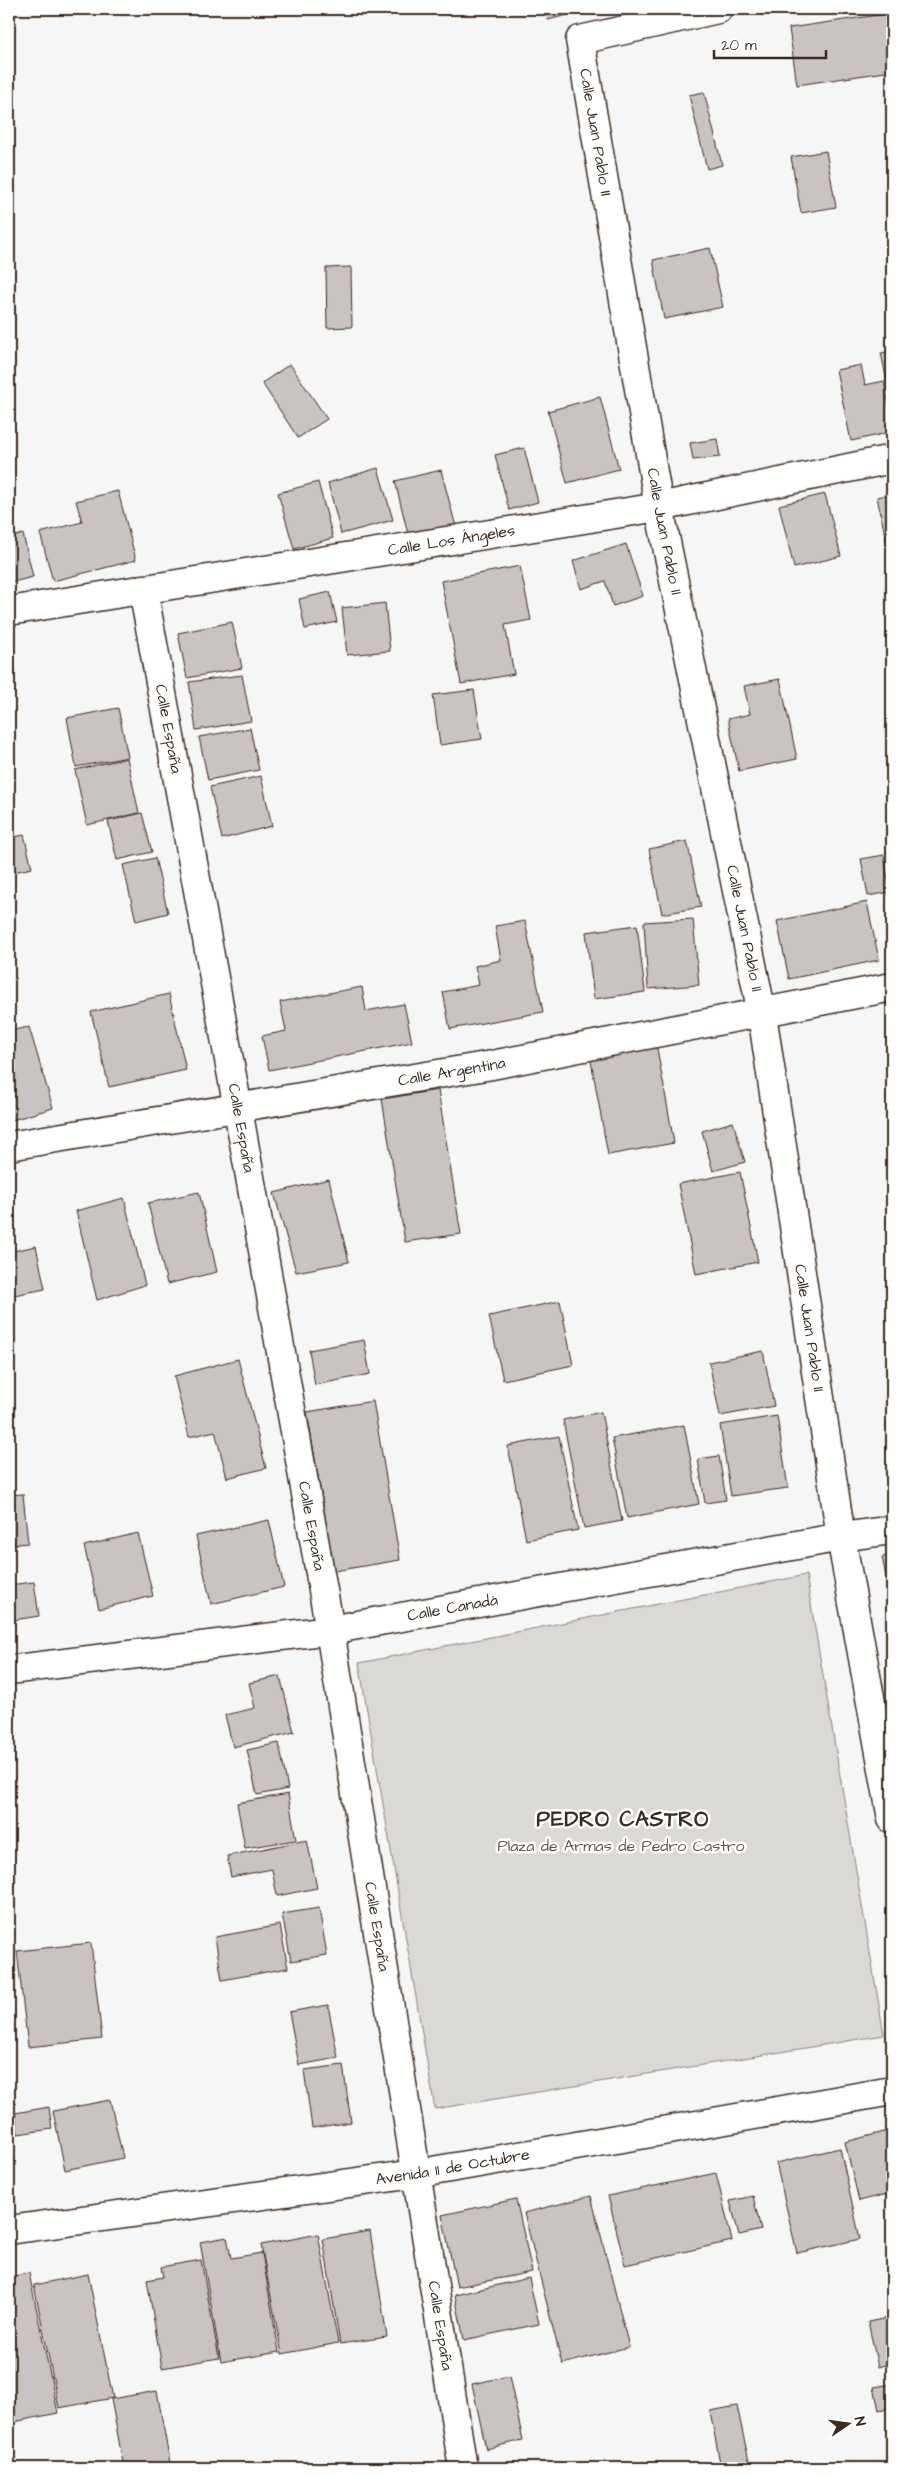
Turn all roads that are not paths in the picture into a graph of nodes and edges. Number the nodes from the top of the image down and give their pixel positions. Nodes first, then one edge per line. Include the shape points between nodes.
1 (718, 9) edge
2 (892, 459) edge
3 (658, 507) junction
4 (143, 589) junction
5 (9, 611) edge
6 (892, 987) edge
7 (762, 1014) junction
8 (238, 1109) junction
9 (9, 1146) edge
10 (892, 1530) edge
11 (841, 1537) junction
12 (330, 1630) junction
13 (9, 1670) edge
14 (892, 1819) edge
15 (892, 2091) edge
16 (415, 2174) junction
17 (9, 2230) edge
18 (463, 2468) edge

1 - 3 street, Calle Juan Pablo II via 580,40
2 - 3 street, Calle Los Ángeles
3 - 4 street, Calle Los Ángeles
3 - 7 street, Calle Juan Pablo II
4 - 5 street, Calle Los Ángeles
4 - 8 street, Calle España
6 - 7 street, Calle Argentina
7 - 8 street, Calle Argentina
7 - 11 street, Calle Juan Pablo II
8 - 9 street, Calle Argentina
8 - 12 street, Calle España
10 - 11 street, Calle Canadá
11 - 12 street, Calle Canadá
11 - 14 street, Calle Juan Pablo II
12 - 13 street, Calle Canadá
12 - 16 street, Calle España
15 - 16 street, Avenida 11 de Octubre
16 - 17 street, Avenida 11 de Octubre
16 - 18 street, Calle España

